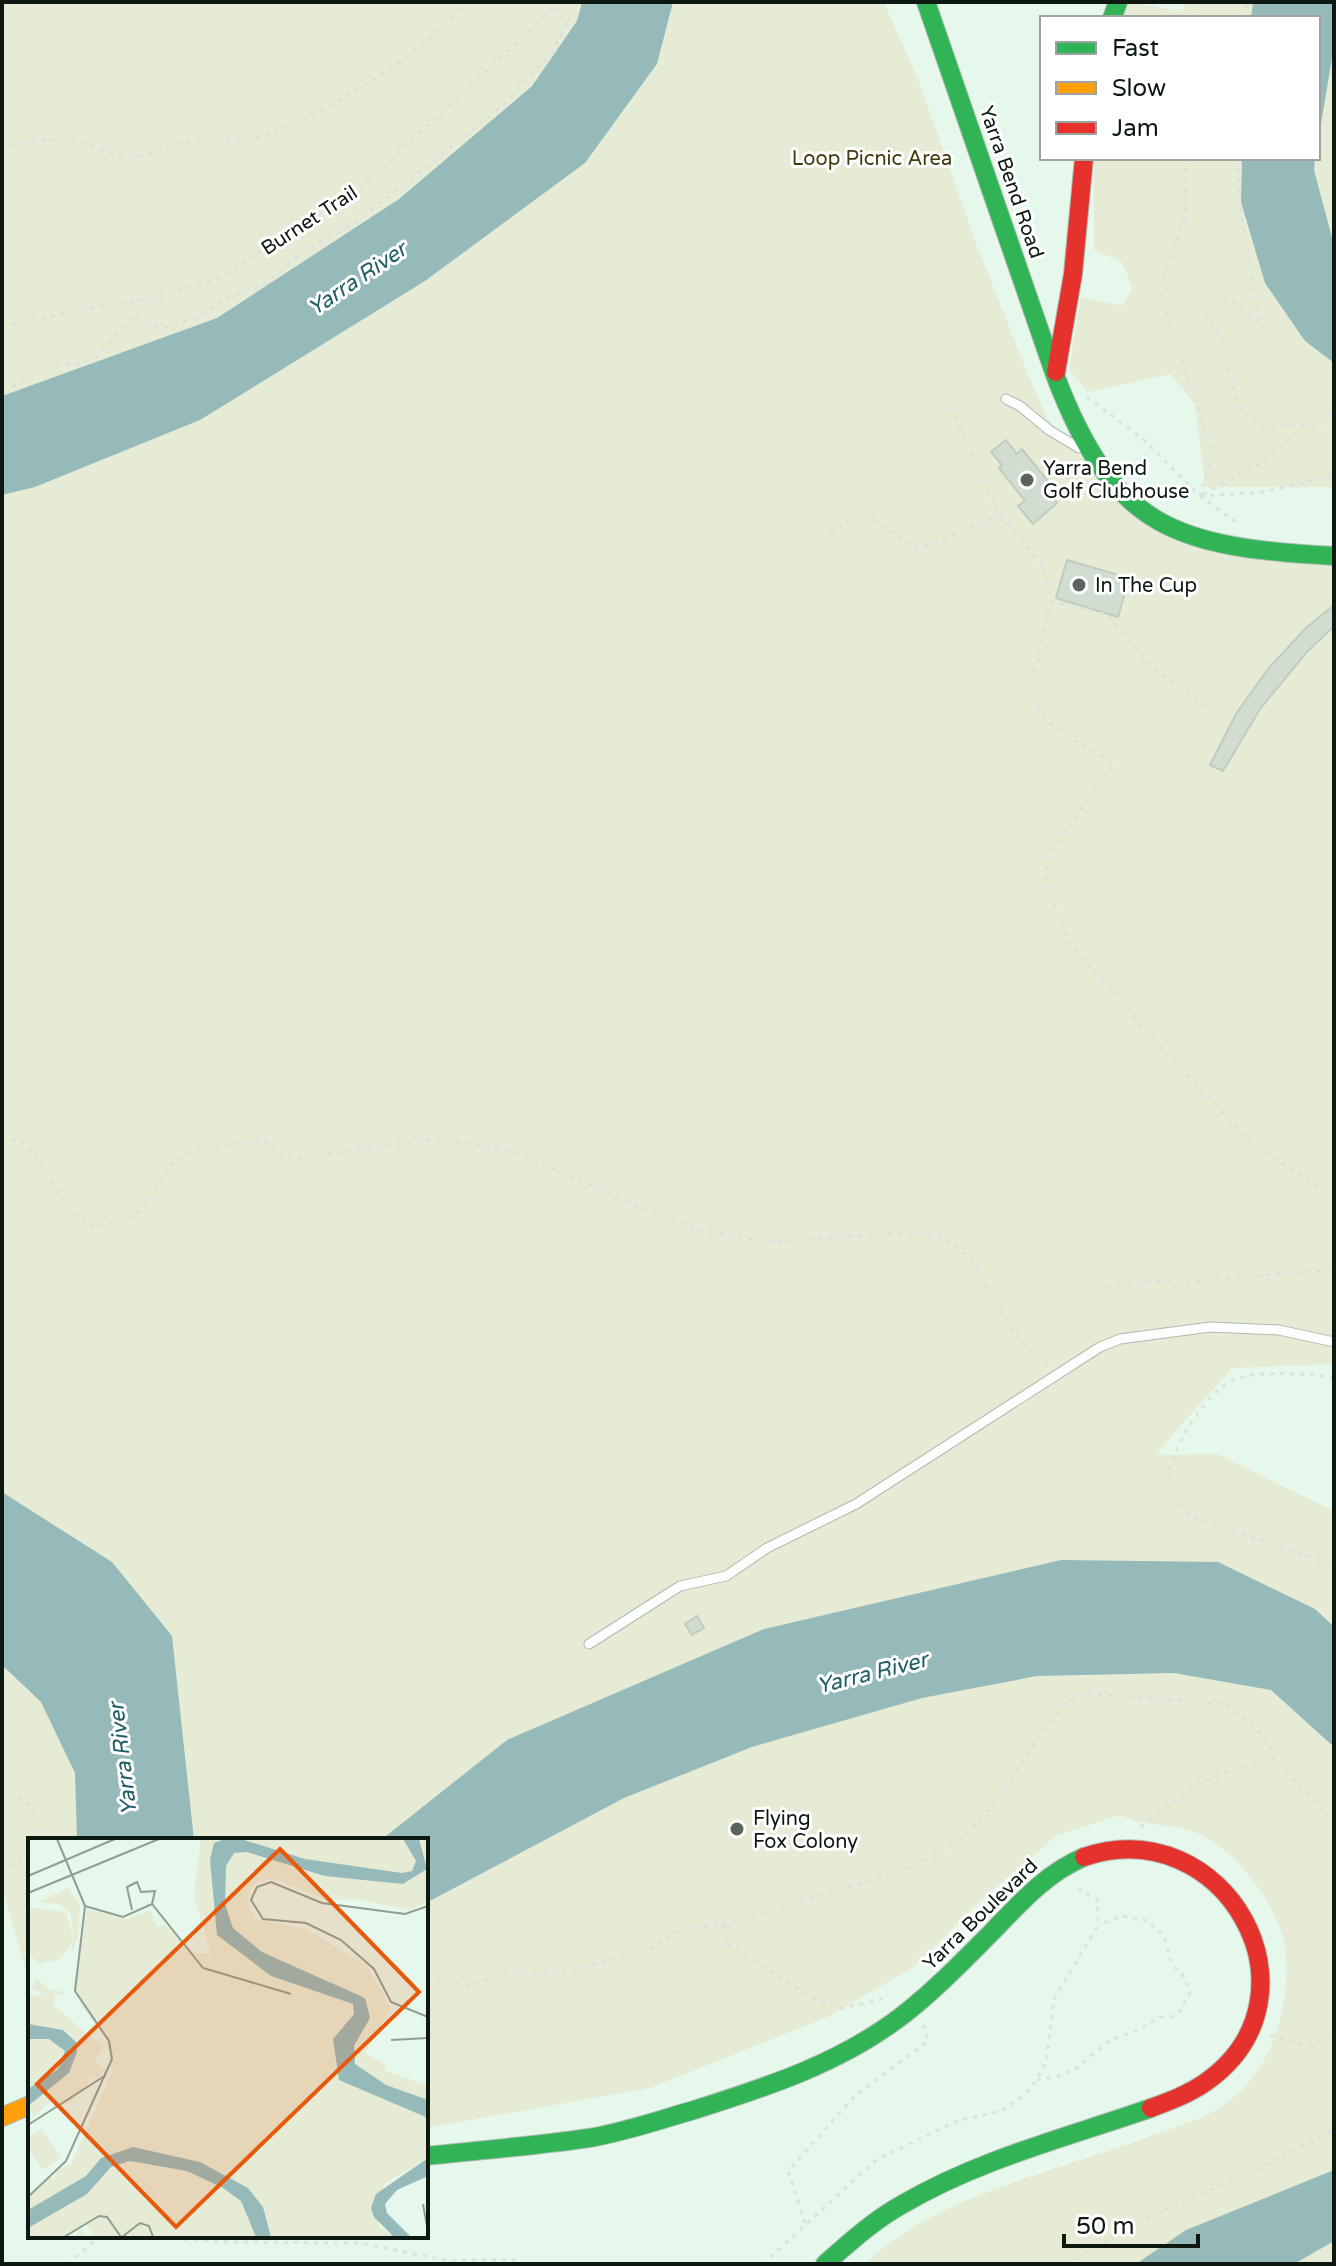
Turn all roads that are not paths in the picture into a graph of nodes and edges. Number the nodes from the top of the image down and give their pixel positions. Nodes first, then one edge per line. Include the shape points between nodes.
1 (926, 2) edge
2 (1084, 160) edge
3 (1056, 376) junction
4 (1006, 399) dead end
5 (1092, 456) junction
6 (1334, 556) edge
7 (1334, 1342) edge
8 (589, 1644) dead end
9 (28, 2106) edge
10 (2, 2117) edge
11 (428, 2156) edge
12 (825, 2264) edge

1 - 3 main road, Yarra Bend Road
2 - 3 main road, Yarra Bend Road
3 - 5 main road, Yarra Bend Road
4 - 5 lane
5 - 6 main road, Yarra Bend Road via 1127,499 1182,534 1240,548
7 - 8 lane via 1279,1330 1210,1327 1120,1339 1100,1347 856,1504 767,1548 726,1576 680,1586
9 - 10 main road
11 - 12 main road, Yarra Boulevard via 590,2137 673,2116 830,2061 859,2046 1048,1878 1096,1852 1133,1847 1185,1860 1217,1880 1236,1900 1259,1957 1259,1996 1240,2047 1223,2070 1178,2098 932,2187 880,2218

